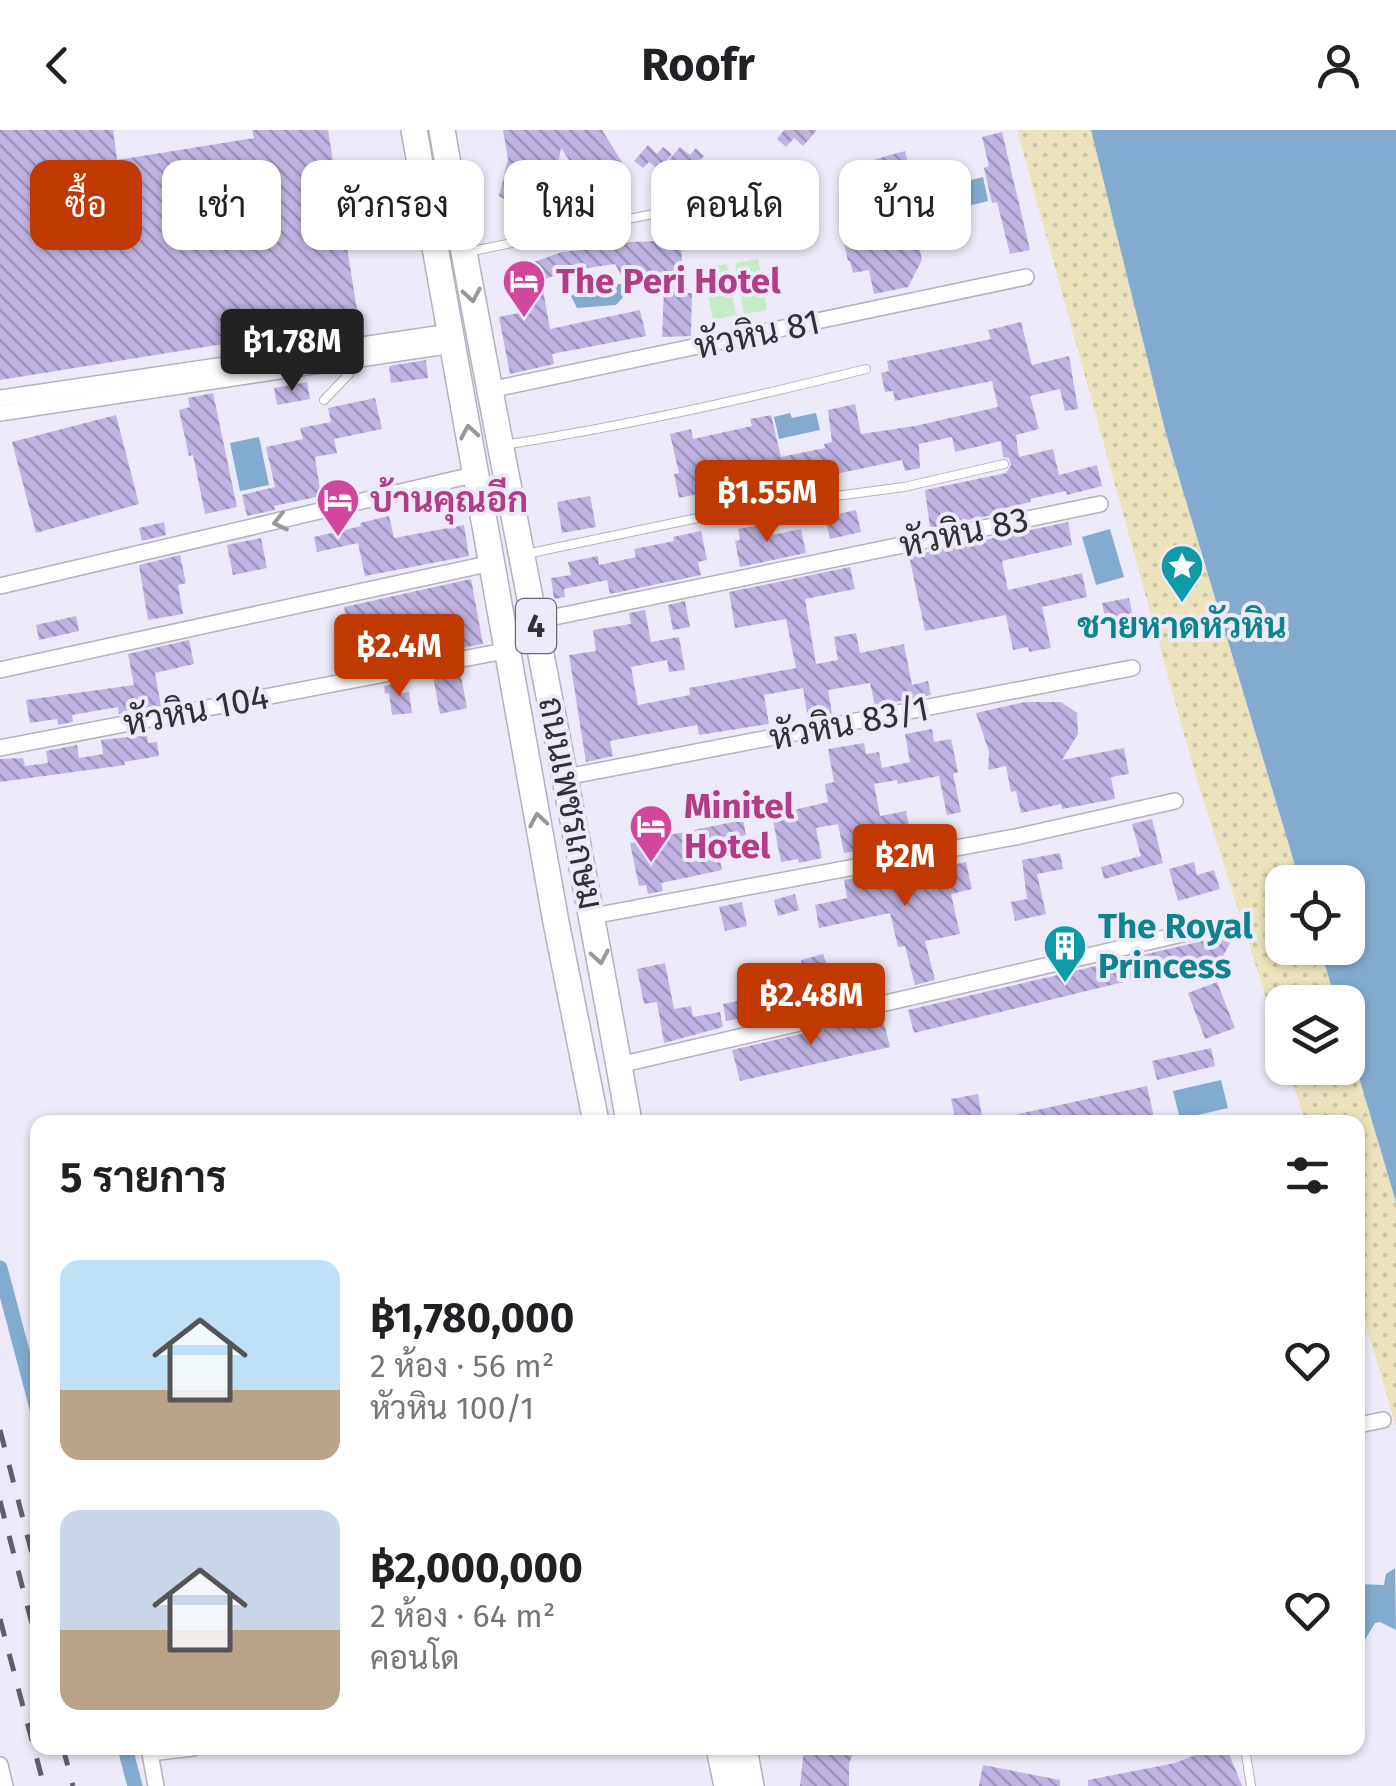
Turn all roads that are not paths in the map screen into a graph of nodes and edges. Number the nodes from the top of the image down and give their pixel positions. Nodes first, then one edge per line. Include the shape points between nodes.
1 (414, 130) edge
2 (442, 130) edge
3 (651, 214) edge
4 (464, 253) junction
5 (1026, 277) dead end
6 (452, 339) junction
7 (347, 361) junction
8 (866, 369) dead end
9 (489, 390) junction
10 (0, 398) edge
11 (324, 400) dead end
12 (0, 411) edge
13 (499, 445) junction
14 (1004, 464) dead end
15 (477, 474) junction
16 (1100, 504) dead end
17 (522, 555) junction
18 (492, 563) junction
19 (0, 586) edge
20 (535, 621) junction
21 (509, 650) junction
22 (1132, 668) dead end
23 (0, 670) edge
24 (0, 748) edge
25 (566, 778) junction
26 (1175, 802) dead end
27 (586, 879) junction
28 (549, 885) junction
29 (593, 916) junction
30 (556, 922) junction
31 (1195, 930) dead end
32 (618, 1065) junction
33 (595, 1115) edge
34 (627, 1115) edge
35 (1382, 1420) dead end
36 (1365, 1424) edge
37 (151, 1755) edge
38 (720, 1755) edge
39 (745, 1755) edge
40 (1246, 1755) edge
41 (0, 1766) edge
42 (5, 1786) edge
43 (156, 1786) edge
44 (727, 1786) edge
45 (751, 1786) edge
46 (1252, 1786) edge

1 - 6 main road, ถนนเพชรเกษม / 4
2 - 4 main road, ถนนเพชรเกษม / 4
3 - 4 lane
4 -> 9 main road, ถนนเพชรเกษม / 4
5 - 9 street, หัวหิน 81
6 - 7 street
6 - 10 street
15 -> 6 main road, ถนนเพชรเกษม / 4
7 - 11 lane via 349,374
7 - 12 street
8 - 13 lane via 602,430
9 - 13 main road, ถนนเพชรเกษม / 4
13 - 17 main road, ถนนเพชรเกษม / 4
14 - 17 lane via 904,488 745,508
15 - 18 main road, ถนนเพชรเกษม / 4
15 -> 19 street
16 - 20 street, หัวหิน 83
17 - 20 main road, ถนนเพชรเกษม / 4
18 - 21 main road, ถนนเพชรเกษม / 4
18 - 23 street
20 - 25 main road, ถนนเพชรเกษม / 4
21 - 24 street, หัวหิน 104
28 -> 21 main road, ถนนเพชรเกษม / 4
22 - 25 street, หัวหิน 83/1
25 - 27 main road, ถนนเพชรเกษม / 4
26 - 29 street
27 - 28 main road
27 - 29 main road, ถนนเพชรเกษม / 4
28 - 30 main road, ถนนเพชรเกษม / 4
29 - 30 main road
29 -> 32 main road, ถนนเพชรเกษม / 4
30 - 33 main road, ถนนเพชรเกษม / 4
31 - 32 street
32 - 34 main road, ถนนเพชรเกษม / 4
35 - 36 street
37 - 43 street
38 - 44 main road
39 - 45 main road
40 - 46 lane
41 - 42 street

